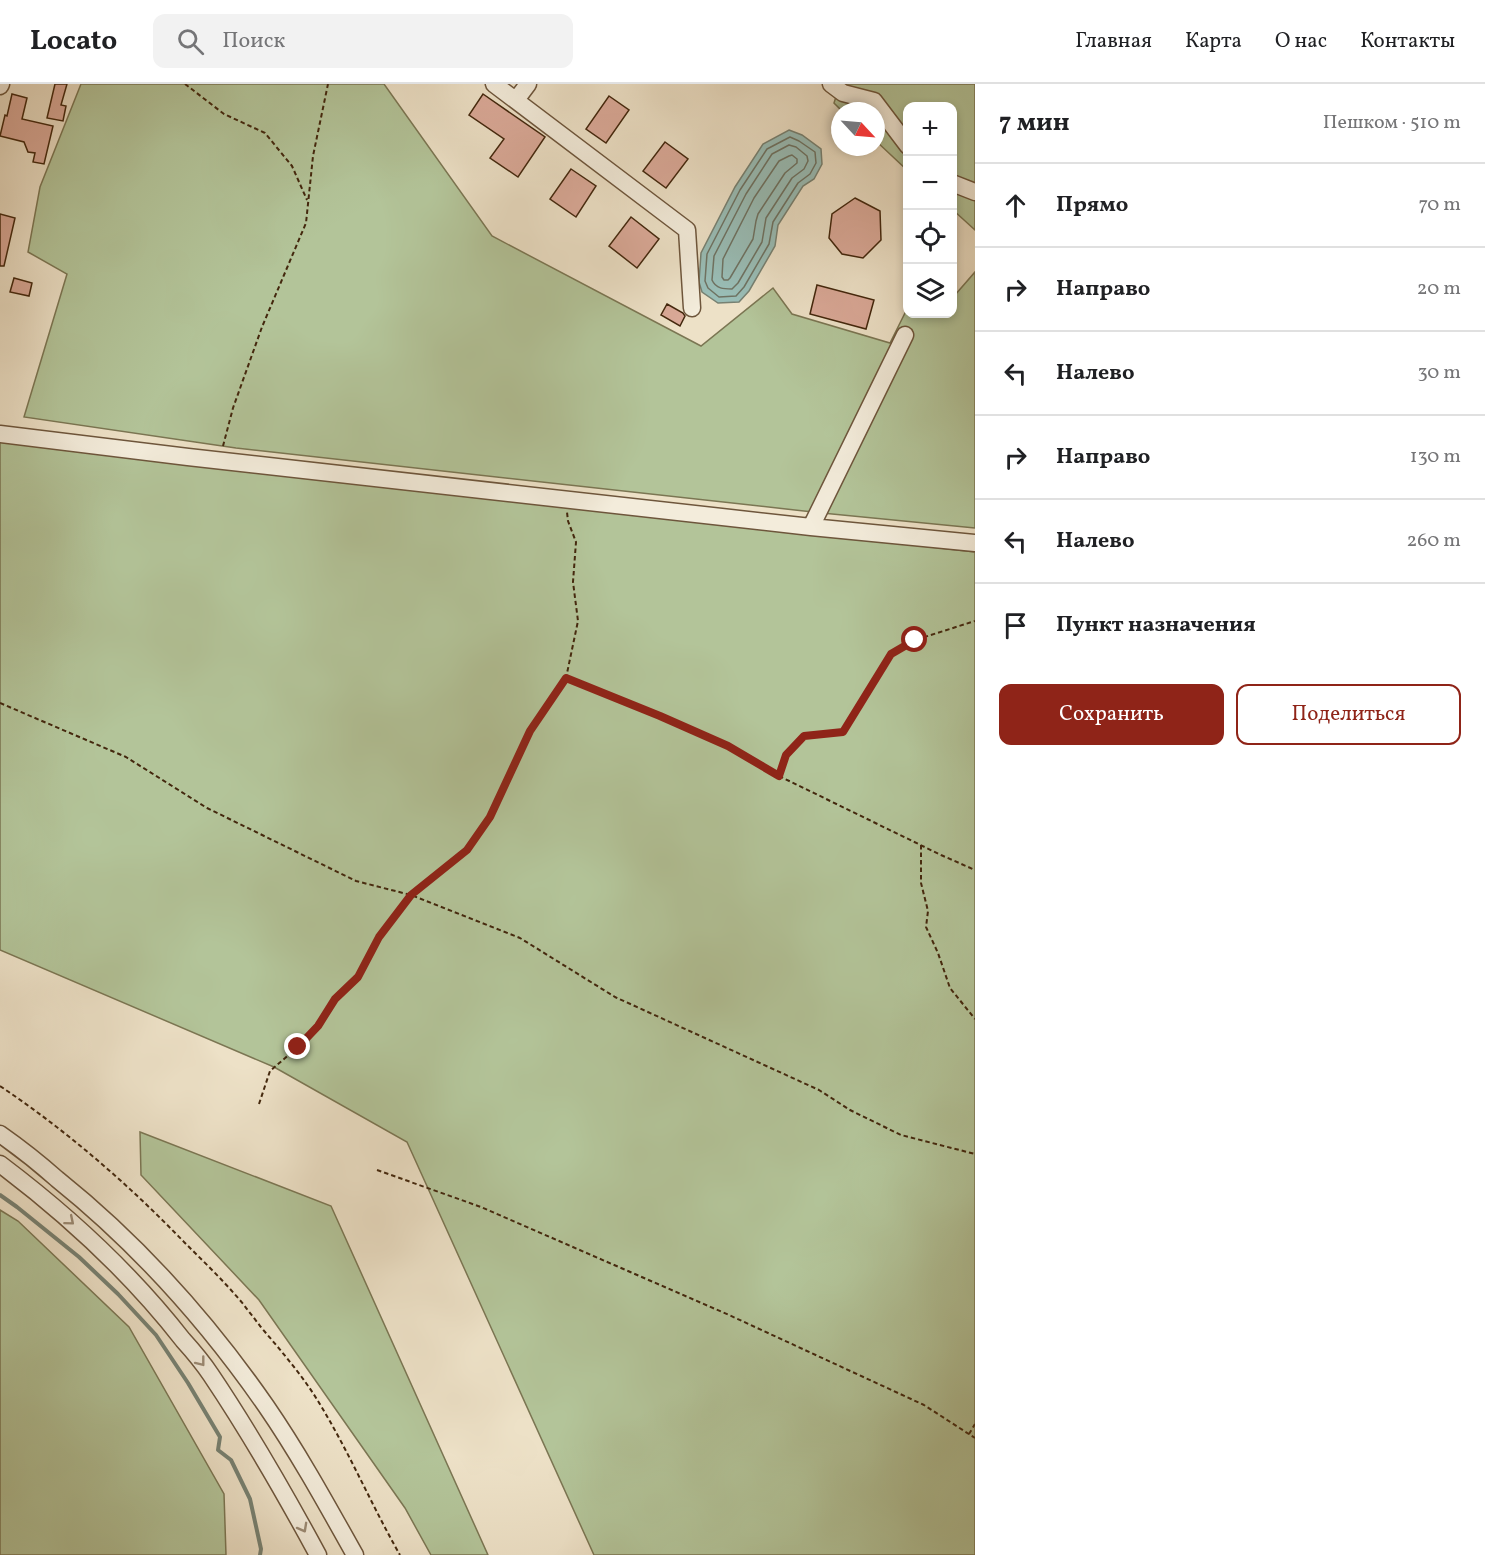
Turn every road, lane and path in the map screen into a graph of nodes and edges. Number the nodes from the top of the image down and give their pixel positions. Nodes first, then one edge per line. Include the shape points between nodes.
1 (185, 84) edge
2 (328, 84) edge
3 (494, 84) edge
4 (528, 84) edge
5 (831, 84) edge
6 (516, 100) junction
7 (903, 139) edge
8 (957, 185) edge
9 (975, 192) edge
10 (308, 202) junction
11 (692, 308) dead end
12 (905, 335) dead end
13 (0, 434) edge
14 (219, 460) junction
15 (565, 498) junction
16 (811, 526) junction
17 (975, 543) edge
18 (975, 621) edge
19 (566, 678) junction
20 (0, 704) edge
21 (779, 776) junction
22 (921, 845) junction
23 (975, 870) edge
24 (411, 895) junction
25 (975, 1019) edge
26 (0, 1086) edge
27 (259, 1104) dead end
28 (0, 1134) edge
29 (975, 1154) edge
30 (0, 1164) edge
31 (377, 1170) dead end
32 (975, 1424) edge
33 (969, 1434) junction
34 (975, 1438) edge
35 (318, 1555) edge
36 (355, 1555) edge
37 (400, 1555) edge

1 - 10 path via 224,114 265,133 292,166
2 - 10 path
3 - 6 street
4 - 6 street
5 - 7 street via 843,93 874,101
6 - 11 street via 687,230
8 - 9 street
10 - 14 path via 306,223 262,327
12 - 16 street
13 - 14 street
14 - 15 street
15 - 16 street
15 - 19 path via 576,542 573,582 578,621
16 - 17 street
18 - 21 path via 915,640 891,654 843,732 804,736 786,755
19 - 21 path via 728,746
19 - 24 path via 530,731 490,817 467,850
20 - 24 path via 126,757 207,808 356,881
21 - 22 path
22 - 23 path
22 - 25 path via 926,927 950,988
24 - 27 path via 379,937 358,977 335,999 318,1026 270,1071
24 - 29 path via 520,938 615,997 819,1090 901,1135
26 - 37 path via 118,1178 243,1304 321,1406
28 - 36 street via 88,1205 180,1295 268,1408
30 -> 35 street via 87,1234 165,1316 210,1374
31 - 33 path via 481,1207 729,1315 924,1405
32 - 33 path
33 - 34 path

